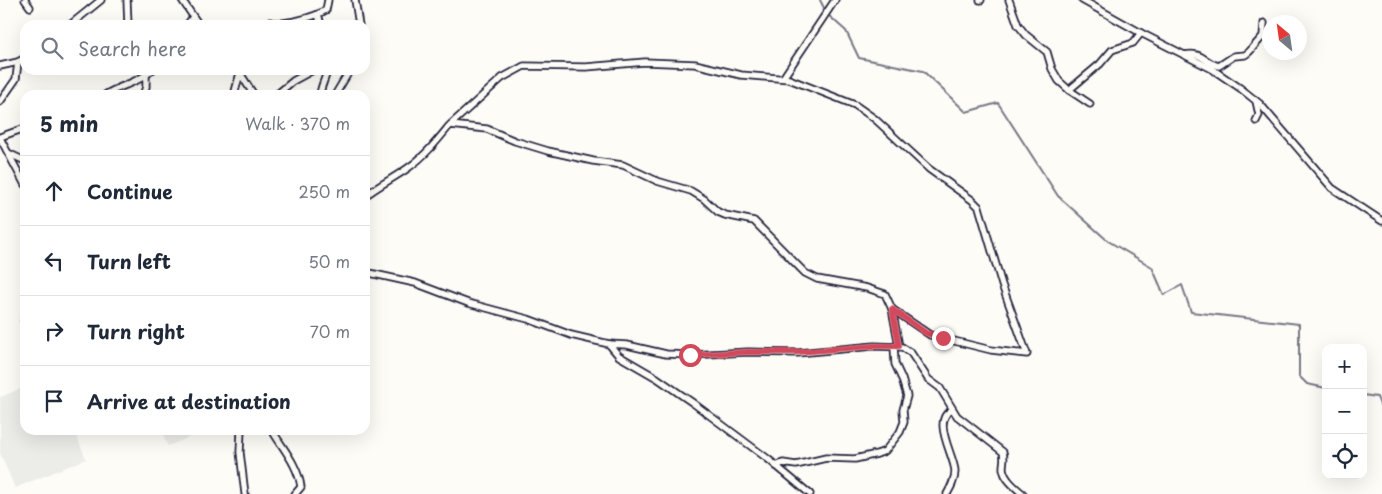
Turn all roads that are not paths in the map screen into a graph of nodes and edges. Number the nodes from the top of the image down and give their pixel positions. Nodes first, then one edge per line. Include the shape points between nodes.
1 (25, 0) edge
2 (101, 0) edge
3 (127, 0) edge
4 (182, 0) edge
5 (328, 0) edge
6 (355, 0) edge
7 (835, 0) edge
8 (1009, 0) edge
9 (1082, 0) edge
10 (30, 7) dead end
11 (318, 14) junction
12 (193, 17) junction
13 (76, 20) edge
14 (128, 20) edge
15 (191, 20) edge
16 (195, 20) edge
17 (291, 20) edge
18 (320, 20) edge
19 (357, 20) edge
20 (1141, 33) junction
21 (1262, 37) edge
22 (1184, 55) junction
23 (18, 62) joint
24 (0, 66) edge
25 (146, 75) joint
26 (240, 75) edge
27 (243, 75) edge
28 (304, 75) edge
29 (326, 75) edge
30 (347, 75) edge
31 (783, 78) junction
32 (115, 90) edge
33 (145, 90) edge
34 (236, 90) edge
35 (251, 90) edge
36 (282, 90) edge
37 (320, 90) edge
38 (338, 90) edge
39 (1069, 90) junction
40 (1256, 101) junction
41 (0, 102) edge
42 (1090, 104) dead end
43 (1256, 121) dead end
44 (450, 126) junction
45 (20, 130) edge
46 (0, 137) edge
47 (8, 153) junction
48 (20, 159) edge
49 (20, 174) edge
50 (370, 192) edge
51 (1382, 221) edge
52 (370, 273) edge
53 (892, 309) junction
54 (609, 344) junction
55 (897, 346) junction
56 (953, 410) junction
57 (241, 435) edge
58 (275, 435) edge
59 (776, 466) junction
60 (245, 494) edge
61 (294, 494) edge
62 (810, 494) edge
63 (948, 494) edge
64 (1023, 494) edge

1 - 10 street
2 - 13 street
3 - 14 street
4 - 12 street
5 - 11 street via 326,10
6 - 19 street
7 - 31 street
8 - 39 street via 1018,25 1047,52 1055,76
9 - 20 street
11 - 17 street
11 - 18 street
12 - 15 street
12 - 16 street
20 - 22 street
20 - 39 street via 1133,43 1112,50
21 - 22 street via 1246,55 1234,56 1220,66 1196,54
22 - 40 street via 1212,69
23 - 24 street
23 - 41 street via 16,79
25 - 32 street
25 - 33 street
26 - 34 street
27 - 35 street
28 - 36 street
29 - 37 street
30 - 38 street
31 - 44 street via 751,76 676,62 586,67 524,66 502,78
31 - 53 street via 860,108 929,169 976,204 1027,354 991,350 933,336
39 - 42 street
40 - 43 street via 1259,115
40 - 51 street via 1332,188
44 - 50 street via 413,165
44 - 53 street via 487,129 548,151 593,162 623,165 657,181 691,191 718,212 754,221 804,273 817,279 879,291 885,294
45 - 46 street
46 - 47 street
47 - 48 street
47 - 49 street
52 - 54 street via 412,282 468,303
53 - 55 street
54 - 55 street via 690,355
54 - 59 street via 620,356 693,403
55 - 56 street via 911,353 928,379 943,392
55 - 59 street via 894,360 907,396 904,422 900,432 884,450 856,459 814,459 796,465 783,463
56 - 63 street via 943,420 955,470
56 - 64 street via 960,420 1003,452 1004,472
57 - 60 street
58 - 61 street via 291,458 302,487
59 - 62 street

